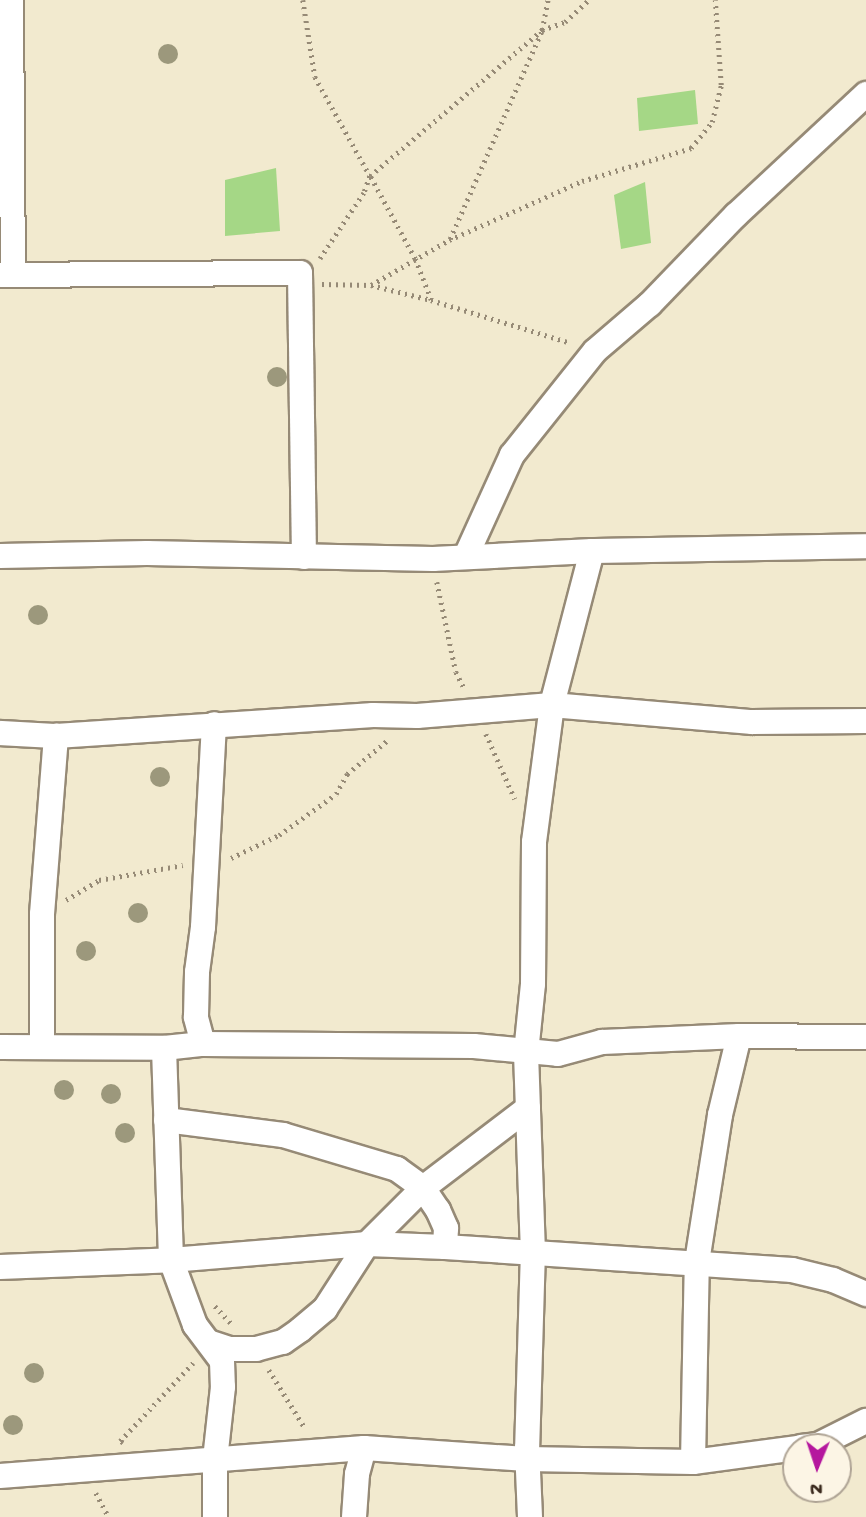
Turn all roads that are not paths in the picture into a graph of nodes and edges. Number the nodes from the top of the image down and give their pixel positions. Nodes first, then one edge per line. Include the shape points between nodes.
1 (11, 0) edge
2 (866, 94) edge
3 (7, 275) edge
4 (866, 546) edge
5 (592, 551) junction
6 (0, 555) edge
7 (466, 556) junction
8 (304, 557) junction
9 (552, 705) junction
10 (866, 721) edge
11 (214, 724) junction
12 (0, 733) edge
13 (57, 736) junction
14 (739, 1036) junction
15 (866, 1037) edge
16 (202, 1044) junction
17 (0, 1047) edge
18 (42, 1047) junction
19 (163, 1048) junction
20 (526, 1052) junction
21 (528, 1108) junction
22 (166, 1120) junction
23 (422, 1188) junction
24 (367, 1244) junction
25 (445, 1247) junction
26 (533, 1250) junction
27 (171, 1260) junction
28 (697, 1262) junction
29 (0, 1267) edge
30 (866, 1294) edge
31 (211, 1343) junction
32 (866, 1421) edge
33 (842, 1433) edge
34 (365, 1448) junction
35 (782, 1449) edge
36 (527, 1459) junction
37 (215, 1460) junction
38 (693, 1462) junction
39 (0, 1476) edge
40 (215, 1517) edge
41 (354, 1517) edge
42 (530, 1517) edge

1 - 3 street
2 - 7 street via 736,215 650,304 595,351 512,455
3 - 8 street via 300,273
4 - 5 street
5 - 7 street
5 - 9 street
6 - 8 street
7 - 8 street
9 - 10 street via 752,722
9 - 11 street
9 - 20 street via 534,842 533,984
11 - 13 street
11 - 16 street via 197,972 196,1017
12 - 13 street
13 - 18 street via 42,914
14 - 15 street
14 - 20 street via 602,1042 558,1054
14 - 28 street via 720,1115
16 - 19 street
16 - 20 street via 474,1046
17 - 18 street
18 - 19 street
19 - 22 street
20 - 21 street
21 - 23 street
21 - 26 street
22 - 23 street via 283,1135 397,1169
22 - 27 street
23 - 24 street
23 - 25 street via 446,1228
24 - 25 street
24 - 27 street
24 - 31 street via 325,1309 283,1342 256,1349
25 - 26 street
26 - 28 street
26 - 36 street
27 - 29 street
27 - 31 street via 195,1325
28 - 30 street via 792,1270
28 - 38 street
31 - 37 street via 222,1361 223,1387
32 - 33 street
34 - 36 street
34 - 37 street
34 - 41 street via 357,1474
35 - 38 street
36 - 38 street
36 - 42 street
37 - 39 street
37 - 40 street

